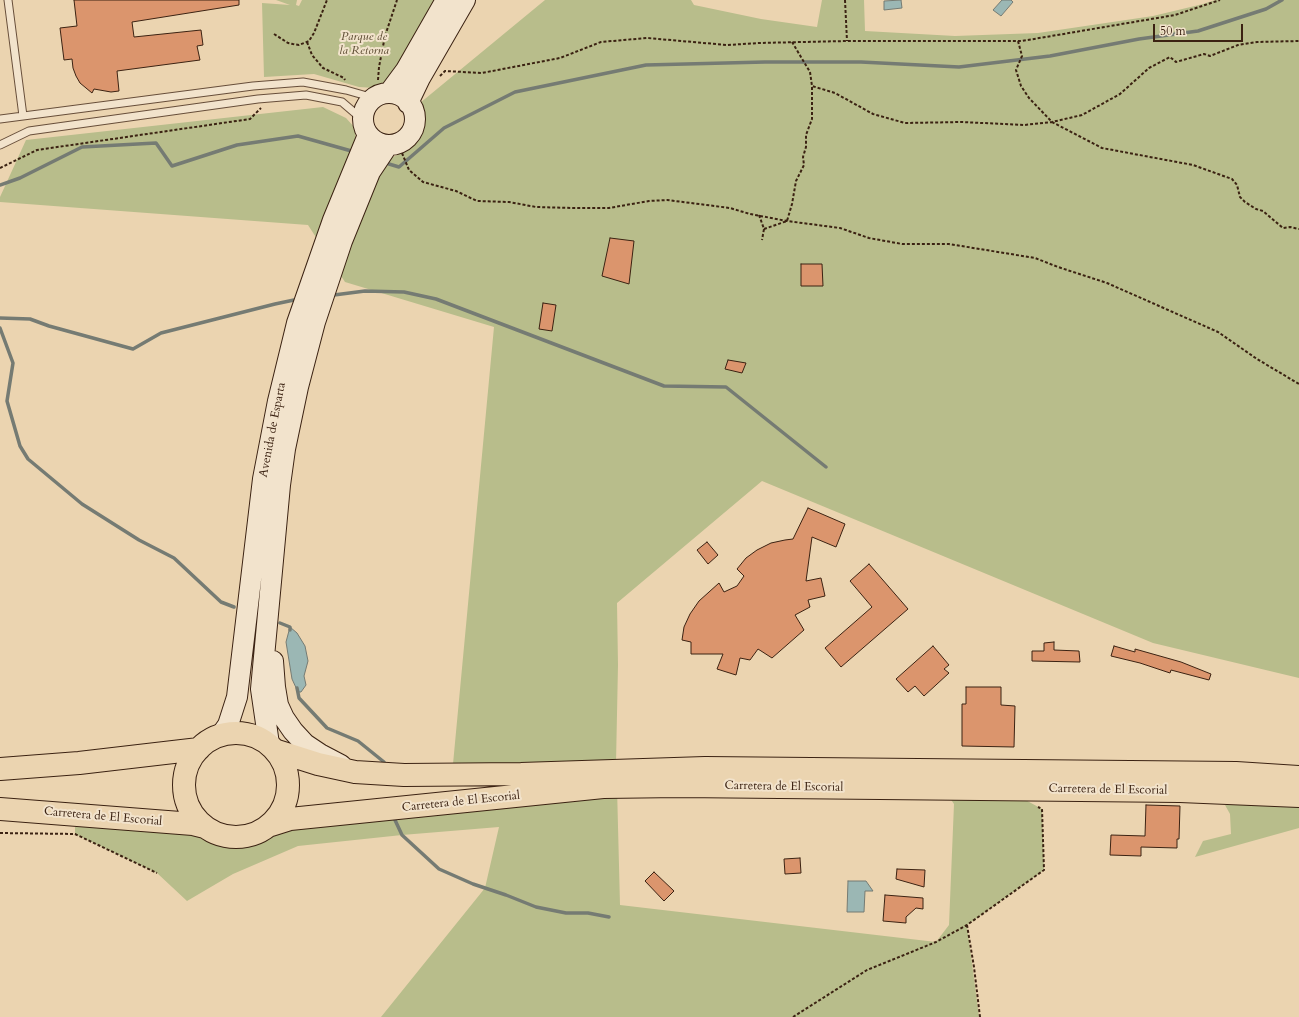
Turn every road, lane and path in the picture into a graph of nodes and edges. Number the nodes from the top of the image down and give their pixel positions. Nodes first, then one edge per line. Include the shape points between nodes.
1 (8, 0) edge
2 (327, 0) edge
3 (398, 0) edge
4 (446, 0) edge
5 (465, 0) edge
6 (844, 0) edge
7 (1220, 0) edge
8 (274, 34) dead end
9 (847, 41) junction
10 (1018, 41) junction
11 (1299, 41) edge
12 (307, 42) junction
13 (792, 42) junction
14 (420, 78) junction
15 (812, 86) junction
16 (351, 92) junction
17 (380, 96) junction
18 (272, 98) junction
19 (408, 102) junction
20 (23, 116) junction
21 (11, 118) junction
22 (0, 119) edge
23 (1052, 122) junction
24 (0, 125) edge
25 (366, 127) junction
26 (393, 144) junction
27 (0, 145) edge
28 (0, 168) edge
29 (759, 216) junction
30 (787, 221) junction
31 (764, 229) junction
32 (1299, 229) edge
33 (762, 240) dead end
34 (1299, 384) edge
35 (273, 559) junction
36 (221, 735) junction
37 (273, 748) junction
38 (199, 749) junction
39 (0, 769) edge
40 (355, 772) junction
41 (1299, 777) edge
42 (1299, 796) edge
43 (1036, 806) dead end
44 (0, 809) edge
45 (271, 825) junction
46 (205, 827) junction
47 (0, 833) edge
48 (157, 873) dead end
49 (967, 925) junction
50 (793, 1017) edge
51 (980, 1017) edge

1 - 20 lane
2 - 12 path via 314,33
3 - 17 path via 385,36 379,67
4 - 17 main road via 406,70
5 - 14 main road
6 - 9 path
7 - 10 path via 1175,15
8 - 12 path via 288,43 299,45
9 - 10 path
9 - 13 path
10 - 23 path via 1022,56 1016,70 1021,86
11 - 23 path via 1238,45 1210,56 1204,54 1176,62 1170,57 1149,68 1120,94 1082,115
12 - 16 path via 323,68 344,78
13 - 14 path via 727,45 647,38 601,42 560,58 482,73 445,71 439,77
13 - 15 path via 810,72
14 - 19 main road
15 - 23 path via 835,93 873,114 905,123 1024,125
15 - 30 path via 812,119 806,135 804,165 796,182
16 - 17 lane
16 - 20 lane via 303,82 253,86
17 - 19 main road via 400,96
17 - 25 main road via 366,108
18 - 25 lane via 306,95 342,102
18 - 27 lane via 29,131
18 - 28 path via 250,119 37,150
19 - 26 main road via 414,115 414,122 409,135
20 - 21 lane
21 - 22 lane
21 - 24 lane
23 - 32 path via 1102,148 1193,165 1232,179 1238,185 1240,197 1245,202 1263,211 1283,228
25 - 26 main road via 377,142
25 - 36 main road, Avenida de Esparta via 297,323 278,401 263,479 237,697 228,725
26 - 29 path via 410,170 424,182 456,191 477,201 609,208 667,200 730,208
26 - 35 main road, Avenida de Esparta via 370,172 342,241 315,322 285,449
29 - 30 path
29 - 31 path
30 - 31 path
30 - 34 path via 840,228 869,238 902,244 949,244 1035,258 1107,282 1218,332
31 - 33 path
35 - 37 main road, Avenida de Esparta via 261,689
35 - 40 main road via 273,671 278,705 293,731 305,744
36 - 37 highway via 238,733 254,736
36 - 38 highway
37 - 40 highway, Carretera de El Escorial via 318,764
37 - 45 highway via 285,765 289,781 288,797
38 - 39 highway via 80,763
38 - 46 highway via 190,760 184,786 186,800 192,813
40 - 41 highway, Carretera de El Escorial via 411,775 521,774 704,768 1236,773
42 - 45 highway, Carretera de El Escorial via 1164,790 603,787 298,819
43 - 49 path via 1042,809 1044,870
44 - 46 highway, Carretera de El Escorial
45 - 46 highway via 262,831 241,837 225,836
47 - 48 path via 75,834
49 - 50 path via 936,942 867,970
49 - 51 path

